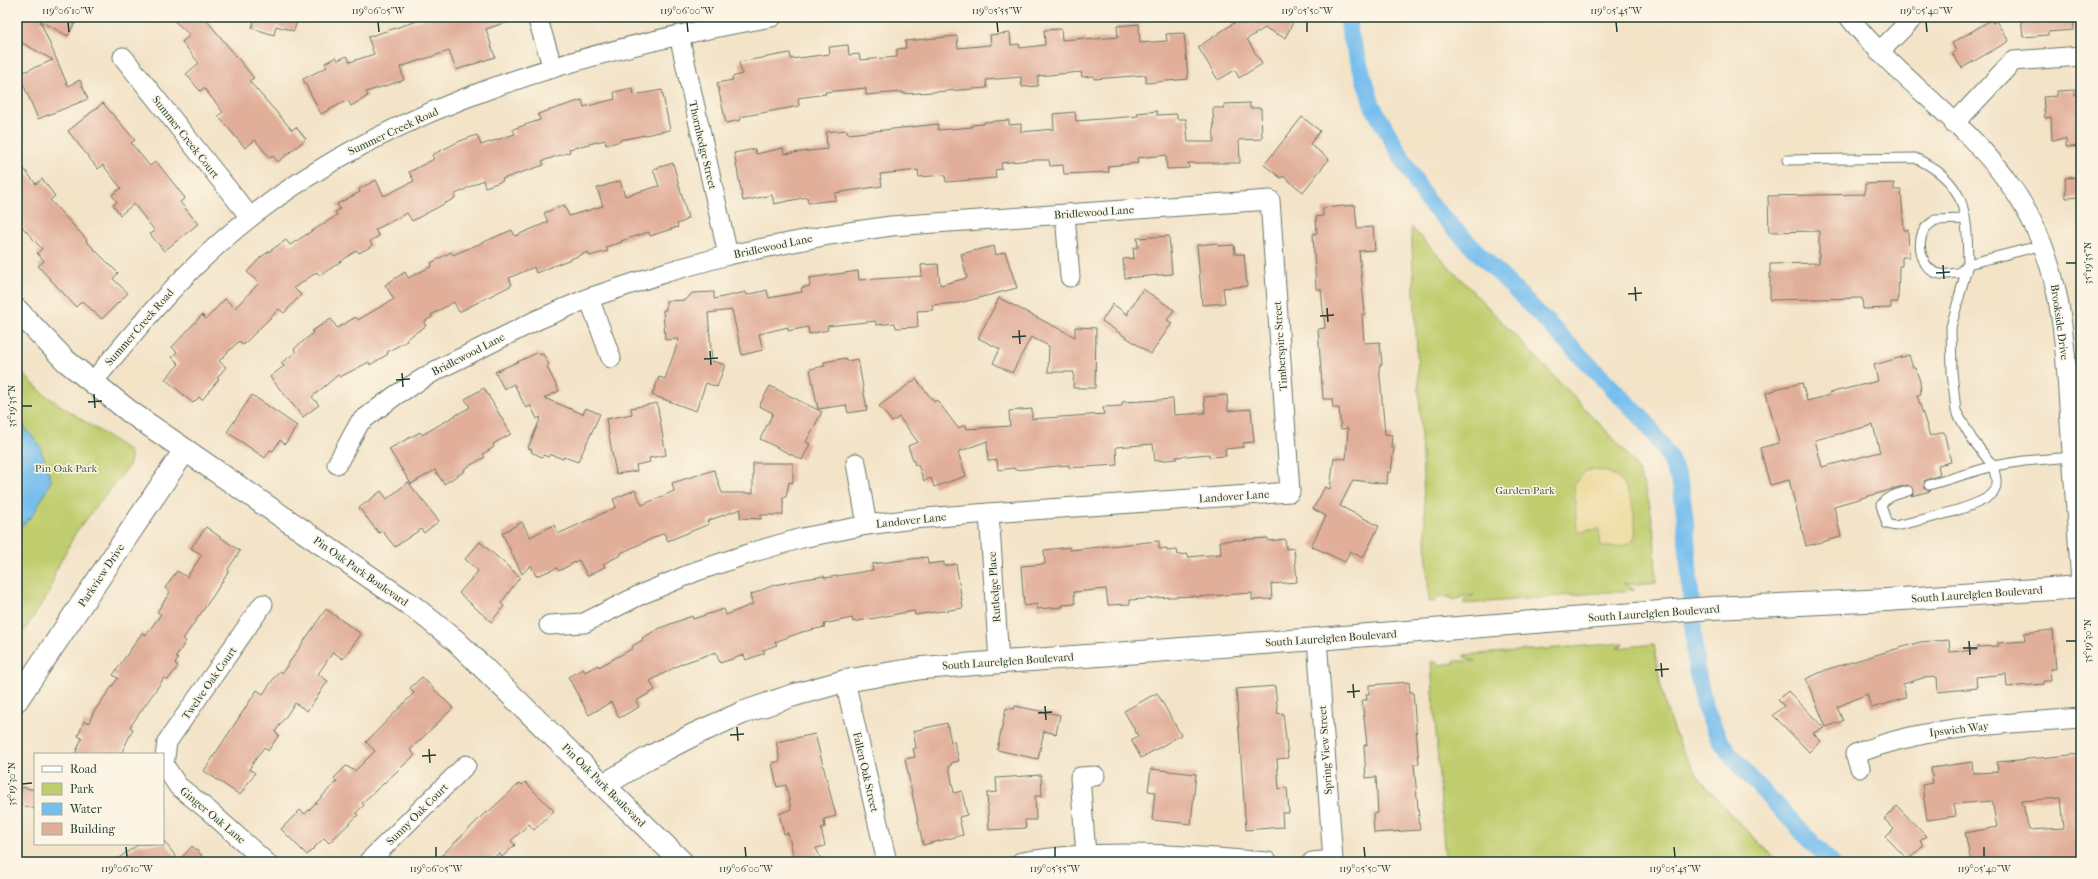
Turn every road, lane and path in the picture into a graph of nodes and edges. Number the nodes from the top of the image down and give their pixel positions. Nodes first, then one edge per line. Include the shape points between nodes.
1 (537, 17) edge
2 (772, 17) edge
3 (1849, 17) edge
4 (1914, 17) edge
5 (679, 35) junction
6 (1879, 52) junction
7 (123, 56) dead end
8 (2081, 56) edge
9 (553, 68) junction
10 (1954, 124) junction
11 (1787, 160) dead end
12 (1270, 200) joint
13 (1065, 214) junction
14 (250, 217) junction
15 (1965, 218) junction
16 (2043, 245) junction
17 (728, 255) junction
18 (1968, 264) junction
19 (1070, 277) dead end
20 (589, 298) junction
21 (17, 310) edge
22 (612, 358) dead end
23 (92, 383) junction
24 (186, 450) junction
25 (2072, 457) junction
26 (856, 462) dead end
27 (337, 464) dead end
28 (1993, 466) junction
29 (1929, 485) dead end
30 (1908, 491) dead end
31 (1290, 492) joint
32 (989, 512) junction
33 (867, 525) junction
34 (2081, 583) edge
35 (2081, 587) edge
36 (263, 604) dead end
37 (549, 626) dead end
38 (1317, 640) junction
39 (1000, 661) junction
40 (846, 682) junction
41 (17, 700) edge
42 (2081, 718) edge
43 (164, 765) edge
44 (466, 765) dead end
45 (1860, 768) dead end
46 (1096, 776) dead end
47 (604, 785) junction
48 (1086, 855) junction
49 (1198, 859) edge
50 (266, 862) edge
51 (368, 862) edge
52 (682, 862) edge
53 (887, 862) edge
54 (1021, 862) edge
55 (1268, 862) edge
56 (1312, 862) edge

1 - 9 street
2 - 5 street, Summer Creek Road
3 - 6 street, Brookside Drive
4 - 6 street
5 - 9 street, Summer Creek Road
5 - 17 street, Thornhedge Street
6 - 10 street, Brookside Drive
7 - 14 street, Summer Creek Court
8 - 10 street via 2013,61
9 - 14 street, Summer Creek Road via 431,112 370,140 324,165
10 - 16 street, Brookside Drive via 1985,154 2008,182 2028,212
11 - 15 lane via 1915,158 1934,167 1956,189
12 - 13 street, Bridlewood Lane
12 - 31 street, Timberspire Street
13 - 17 street, Bridlewood Lane via 891,226 822,236
13 - 19 street
14 - 23 street, Summer Creek Road via 173,288
15 - 18 lane
15 - 18 lane via 1935,220 1924,230 1919,245 1922,256 1930,268 1940,274 1959,273
16 - 18 lane
16 - 25 street, Brookside Drive via 2055,280 2061,310
17 - 20 street, Bridlewood Lane
18 - 28 lane via 1951,327 1956,411 1972,440
20 - 22 street
20 - 27 street, Bridlewood Lane via 481,346 396,395 360,422
21 - 23 street, Pin Oak Park Boulevard via 66,361
23 - 24 street, Pin Oak Park Boulevard
24 - 41 street, Parkview Drive
24 - 47 street, Pin Oak Park Boulevard via 415,608 450,636
25 - 28 lane
25 - 34 street, Brookside Drive
26 - 33 street
28 - 29 lane
28 - 30 lane via 1996,483 1993,493 1975,505 1895,526 1887,524 1881,505 1884,500
31 - 32 street, Landover Lane
32 - 33 street, Landover Lane
32 - 39 street, Rutledge Place
33 - 37 street, Landover Lane via 802,538 756,551 668,583 584,623
35 - 38 street, South Laurelglen Boulevard via 1712,608
36 - 43 street, Twelve Oak Court via 167,742
38 - 39 street, South Laurelglen Boulevard
38 - 56 street, Spring View Street via 1333,860
39 - 40 street, South Laurelglen Boulevard via 922,668
40 - 47 street, South Laurelglen Boulevard via 791,696 742,713 688,737
40 - 53 street, Fallen Oak Street
42 - 45 street, Ipswich Way via 1956,727 1910,735 1855,754
43 - 50 street, Ginger Oak Lane via 178,786
44 - 51 street, Sunny Oak Court
46 - 48 street via 1080,777
47 - 52 street, Pin Oak Park Boulevard
48 - 49 street via 1138,853
48 - 54 street
49 - 55 street

